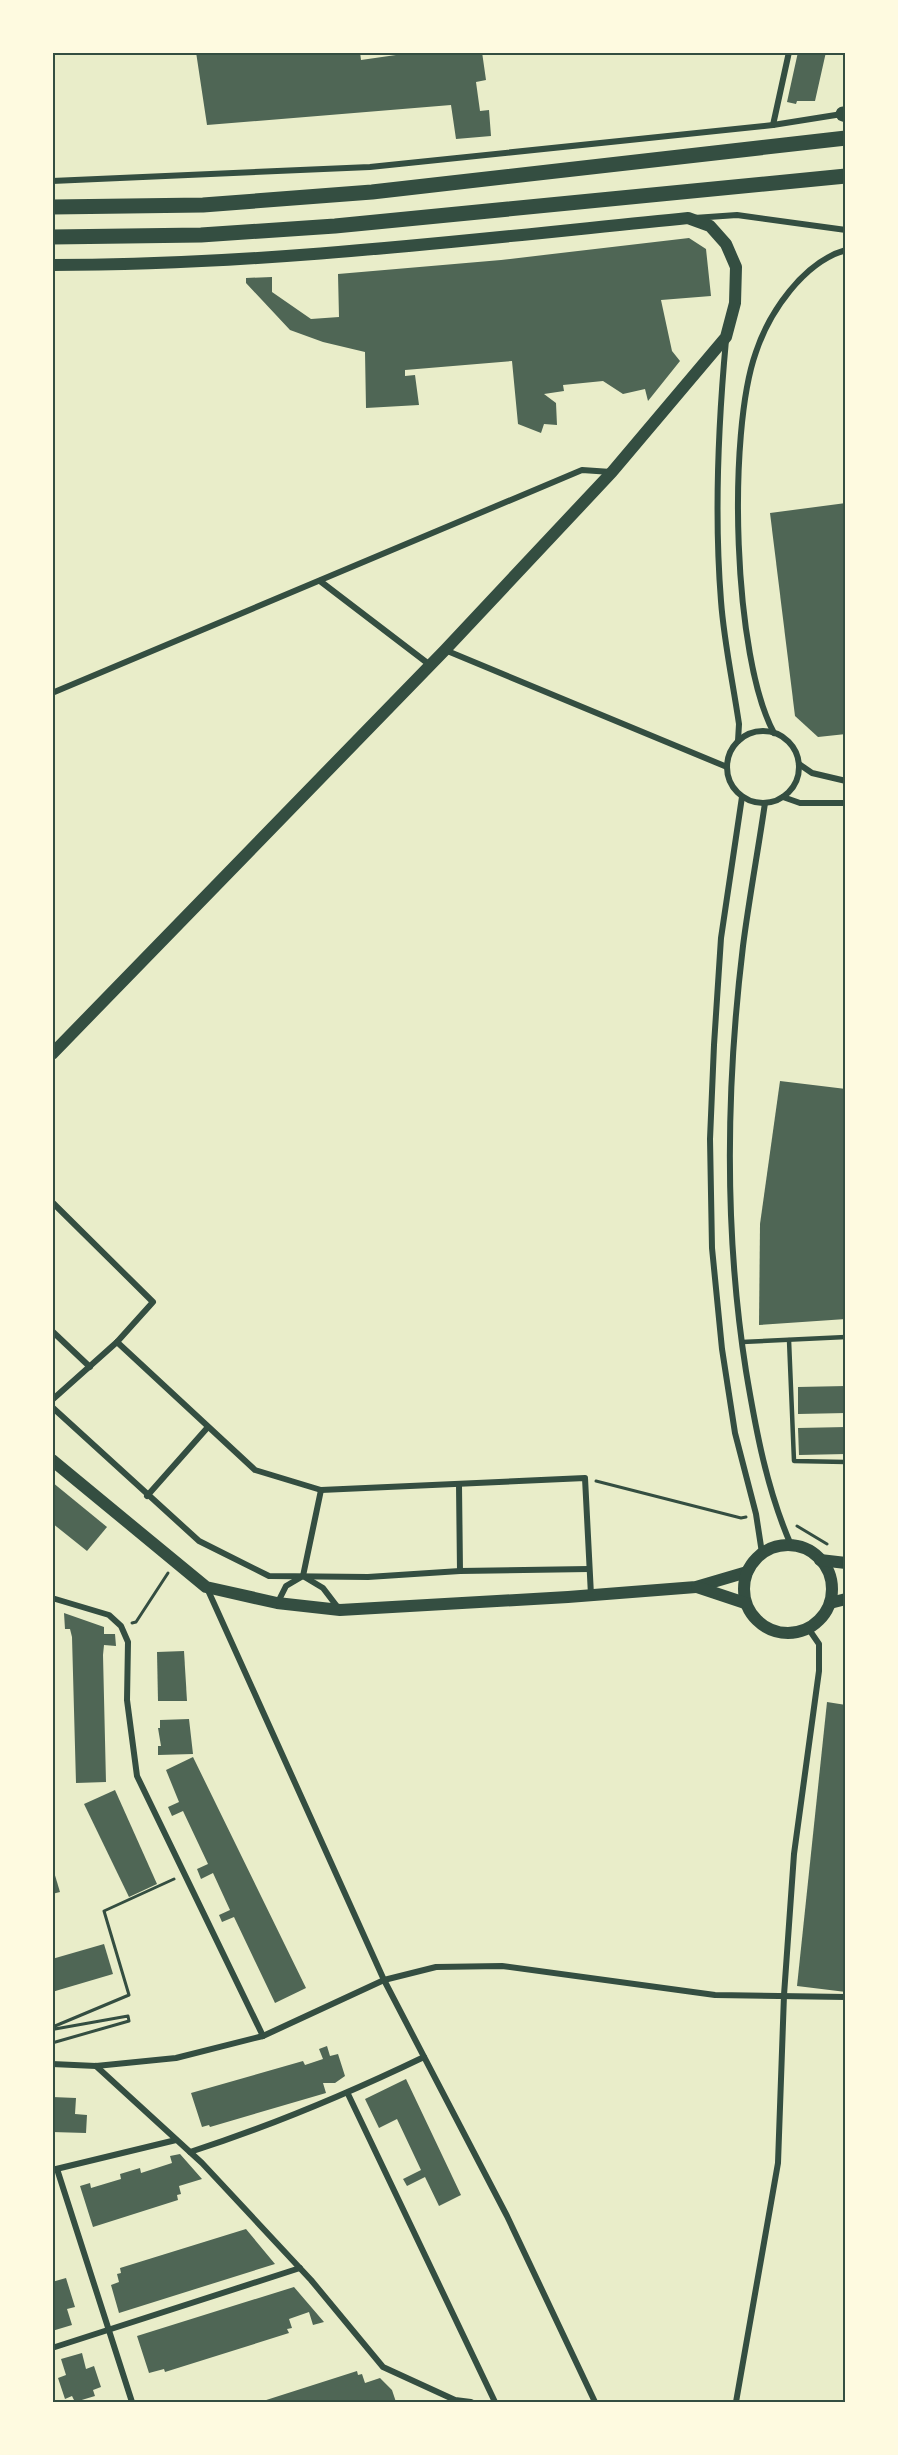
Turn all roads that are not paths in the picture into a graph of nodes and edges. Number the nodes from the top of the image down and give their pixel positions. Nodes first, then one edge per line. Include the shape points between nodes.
1 (789, 52) edge
2 (845, 114) edge
3 (773, 125) junction
4 (846, 138) edge
5 (846, 176) edge
6 (52, 181) edge
7 (52, 207) edge
8 (688, 218) junction
9 (846, 230) edge
10 (52, 237) edge
11 (846, 250) edge
12 (52, 265) edge
13 (726, 337) junction
14 (612, 472) junction
15 (320, 581) junction
16 (445, 650) junction
17 (430, 665) junction
18 (52, 693) edge
19 (774, 732) junction
20 (738, 741) junction
21 (799, 764) junction
22 (727, 766) junction
23 (846, 781) edge
24 (742, 797) junction
25 (783, 797) junction
26 (765, 803) junction
27 (846, 803) edge
28 (52, 1054) edge
29 (52, 1202) edge
30 (52, 1331) edge
31 (846, 1337) edge
32 (789, 1340) junction
33 (117, 1342) junction
34 (742, 1342) junction
35 (90, 1367) junction
36 (52, 1400) edge
37 (52, 1407) edge
38 (208, 1427) junction
39 (52, 1460) edge
40 (846, 1461) edge
41 (459, 1485) junction
42 (321, 1490) junction
43 (147, 1496) junction
44 (791, 1545) junction
45 (762, 1553) junction
46 (820, 1560) junction
47 (846, 1563) edge
48 (589, 1569) junction
49 (460, 1571) junction
50 (747, 1572) junction
51 (303, 1576) junction
52 (206, 1587) junction
53 (696, 1587) junction
54 (591, 1595) junction
55 (52, 1598) edge
56 (846, 1599) edge
57 (278, 1603) junction
58 (745, 1603) junction
59 (830, 1603) junction
60 (340, 1610) junction
61 (808, 1628) junction
62 (384, 1980) junction
63 (784, 1995) junction
64 (846, 1997) edge
65 (263, 2036) junction
66 (424, 2057) junction
67 (52, 2064) edge
68 (96, 2066) junction
69 (348, 2094) junction
70 (176, 2140) junction
71 (190, 2152) junction
72 (55, 2170) edge
73 (300, 2268) junction
74 (110, 2329) junction
75 (52, 2348) edge
76 (452, 2402) edge
77 (132, 2403) edge
78 (471, 2403) edge
79 (495, 2403) edge
80 (595, 2403) edge
81 (736, 2403) edge

1 - 3 street
2 - 3 street
3 - 6 street via 370,167
4 - 7 highway via 372,192 202,205
5 - 10 highway via 335,226 201,235
8 - 9 street via 737,215
8 - 12 main road via 336,252 140,265
8 - 13 main road via 710,226 726,244 736,267 735,303
11 - 19 street via 835,253 800,280 771,316 755,354 745,401 738,483 740,558 754,672 762,711
13 - 14 main road
13 - 20 street via 716,482 717,546
14 - 15 street via 582,470
14 - 16 main road
15 - 17 street
15 - 18 street
16 - 17 main road
16 - 22 street
17 - 28 main road
19 - 20 street via 755,732
19 - 21 street via 791,744
20 - 22 street
21 - 23 street via 812,773
21 - 25 street via 796,783
22 - 24 street via 731,784
24 - 26 street
24 - 45 street via 721,938 710,1139 711,1238 733,1422
25 - 26 street
25 - 27 street via 800,803
26 - 34 street via 743,947 730,1132 732,1245
29 - 33 street via 153,1302
30 - 35 street
31 - 32 lane
32 - 34 lane
32 - 40 lane via 794,1461
33 - 35 street
33 - 38 street
34 - 44 street via 760,1448 776,1509
35 - 36 street
37 - 43 street
38 - 42 street via 255,1470
38 - 43 street
39 - 52 main road
41 - 42 street
41 - 48 street via 585,1478
41 - 49 street
42 - 51 street
43 - 51 street via 199,1541 269,1576
44 - 45 main road
44 - 46 main road via 812,1552
45 - 50 main road
46 - 47 main road
46 - 59 main road via 831,1580
48 - 49 street
48 - 54 street
49 - 51 street via 368,1577
50 - 53 main road
50 - 58 main road
51 - 57 street via 286,1586
51 - 60 street via 323,1588
52 - 57 main road
52 - 62 street
53 - 54 main road
53 - 58 main road
54 - 60 main road
55 - 65 street via 109,1615 121,1626 128,1642 127,1700 137,1776
56 - 59 main road
57 - 60 main road
58 - 61 main road via 759,1624 771,1630 790,1633
59 - 61 main road via 824,1615
61 - 63 street via 819,1644 819,1671 794,1854
62 - 63 street via 436,1967 502,1966 715,1995
62 - 65 street
62 - 66 street
63 - 64 street
63 - 81 street via 778,2163
65 - 68 street via 176,2058
66 - 69 street
66 - 80 street via 507,2216
67 - 68 street
68 - 70 street
69 - 71 street via 260,2130
69 - 79 street
70 - 71 street
70 - 72 street
71 - 73 street
72 - 74 street
73 - 74 street
73 - 76 street via 383,2367
74 - 75 street
74 - 77 street
76 - 78 street

